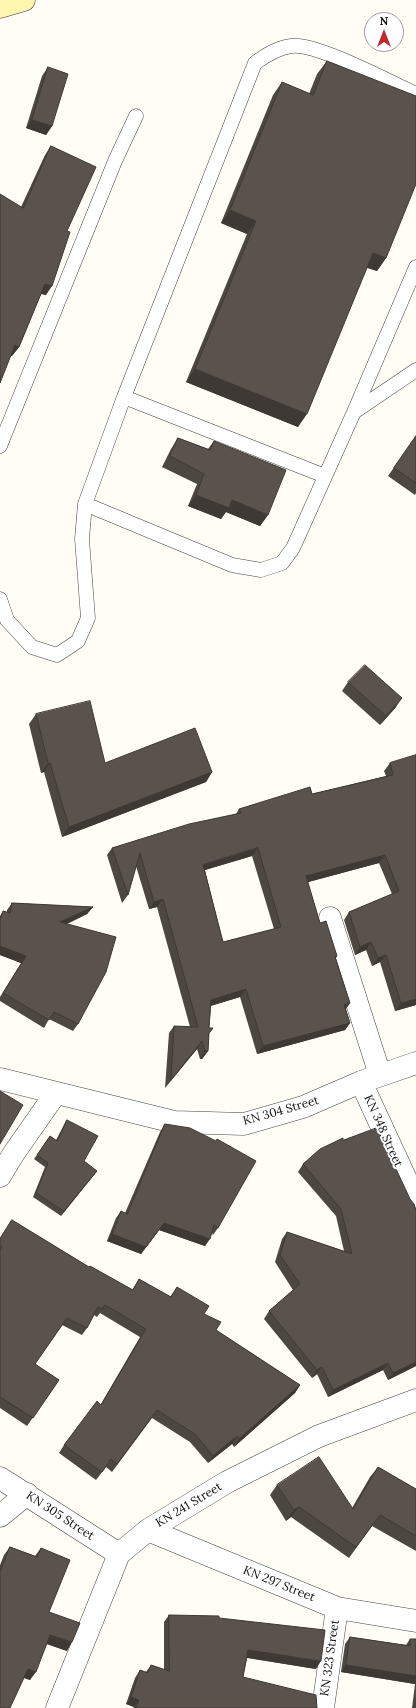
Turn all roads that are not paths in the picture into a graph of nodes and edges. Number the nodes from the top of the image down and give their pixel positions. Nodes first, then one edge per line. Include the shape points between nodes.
1 (24, 0) edge
2 (0, 7) edge
3 (416, 94) edge
4 (136, 116) dead end
5 (416, 267) edge
6 (416, 370) edge
7 (124, 397) junction
8 (354, 412) junction
9 (0, 446) edge
10 (325, 476) junction
11 (85, 504) junction
12 (0, 599) edge
13 (330, 918) dead end
14 (416, 1063) edge
15 (0, 1079) edge
16 (371, 1079) junction
17 (56, 1093) junction
18 (0, 1176) edge
19 (416, 1201) edge
20 (416, 1400) edge
21 (0, 1478) edge
22 (27, 1494) junction
23 (0, 1516) edge
24 (148, 1530) junction
25 (120, 1554) junction
26 (337, 1608) junction
27 (416, 1621) edge
28 (57, 1708) edge
29 (323, 1708) edge

1 - 2 main road
3 - 7 lane via 316,49 291,46 272,51 255,63
4 - 9 lane
5 - 8 lane
6 - 8 lane
7 - 10 lane
7 - 11 lane
8 - 10 lane
10 - 11 lane via 293,548 282,563 261,570 232,565
11 - 12 lane via 82,539 88,618 78,641 57,655 32,647 7,620
13 - 16 street, KN 348 Street
14 - 16 street, KN 304 Street
15 - 17 street, KN 304 Street
16 - 17 street, KN 304 Street via 304,1107 244,1124 174,1122
16 - 19 street, KN 348 Street
17 - 18 street
20 - 24 street, KN 241 Street via 319,1436 227,1482
21 - 22 street, KN 305 Street
22 - 23 street
22 - 25 street, KN 305 Street
24 - 25 street, KN 241 Street
24 - 26 street, KN 297 Street
25 - 28 street, KN 241 Street
26 - 27 street, KN 297 Street
26 - 29 street, KN 323 Street

